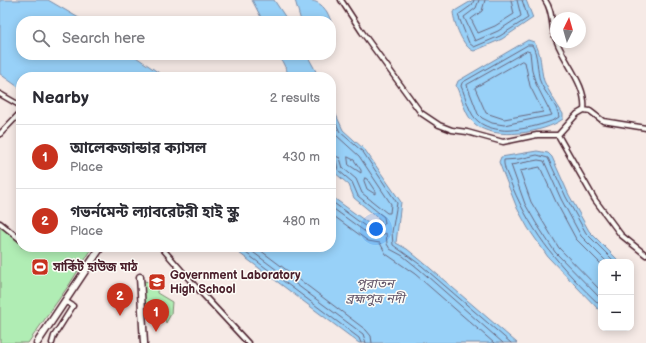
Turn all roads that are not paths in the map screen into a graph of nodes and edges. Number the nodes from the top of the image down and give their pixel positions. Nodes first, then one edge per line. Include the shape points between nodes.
1 (341, 0) edge
2 (545, 0) edge
3 (551, 12) edge
4 (559, 48) edge
5 (0, 94) edge
6 (16, 103) edge
7 (584, 110) junction
8 (16, 117) edge
9 (646, 128) edge
10 (0, 134) edge
11 (558, 135) junction
12 (0, 223) edge
13 (16, 236) edge
14 (98, 252) edge
15 (165, 252) edge
16 (646, 255) edge
17 (140, 278) dead end
18 (65, 301) junction
19 (37, 343) edge
20 (52, 343) edge
21 (144, 343) edge
22 (248, 343) edge

1 - 11 street via 421,113 439,125 503,142 537,135
2 - 3 street
4 - 7 street via 578,82 584,99
5 - 6 street
7 - 9 street via 590,111 603,121
7 - 11 street
8 - 10 street
11 - 16 street via 595,200 621,235
12 - 13 street
14 - 18 street
15 - 22 street
17 - 21 street
18 - 19 street
18 - 20 street via 73,306

